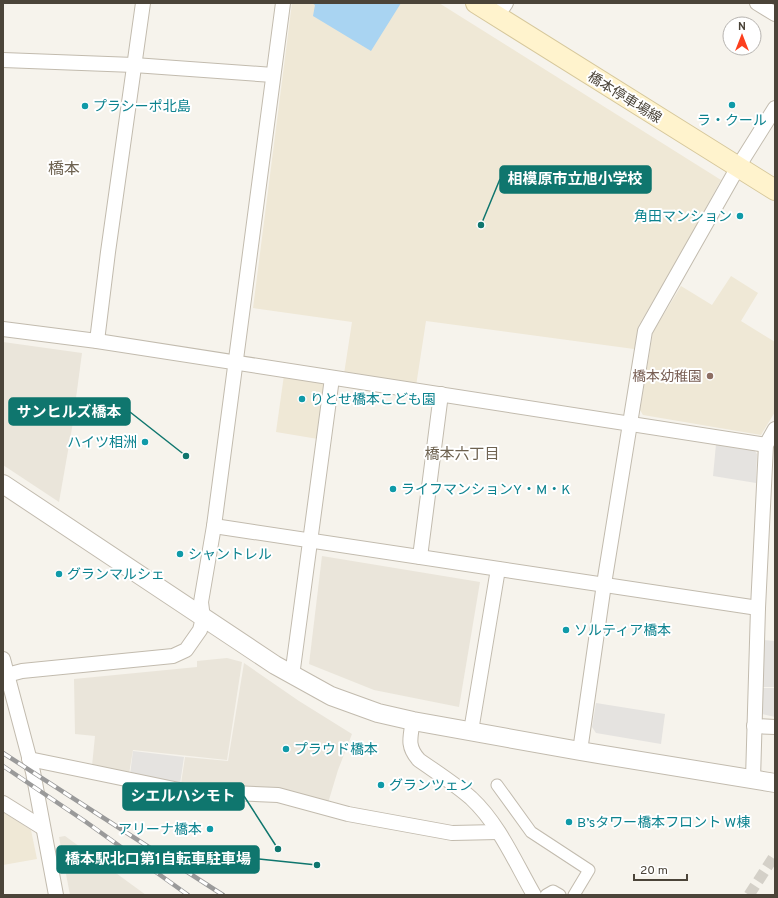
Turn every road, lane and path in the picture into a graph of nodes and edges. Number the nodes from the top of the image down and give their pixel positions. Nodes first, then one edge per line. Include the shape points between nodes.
1 (143, 3) edge
2 (283, 3) edge
3 (476, 3) edge
4 (757, 3) edge
5 (502, 10) edge
6 (775, 14) edge
7 (3, 60) edge
8 (134, 65) junction
9 (273, 75) junction
10 (775, 108) edge
11 (738, 167) junction
12 (775, 190) edge
13 (3, 329) edge
14 (97, 340) junction
15 (236, 362) junction
16 (332, 378) junction
17 (441, 394) junction
18 (630, 423) junction
19 (775, 430) edge
20 (766, 445) junction
21 (3, 484) edge
22 (214, 526) junction
23 (768, 526) edge
24 (311, 541) junction
25 (420, 557) junction
26 (498, 569) junction
27 (604, 584) junction
28 (758, 608) junction
29 (203, 618) junction
30 (3, 659) edge
31 (7, 675) junction
32 (292, 676) junction
33 (413, 721) junction
34 (754, 726) junction
35 (775, 727) edge
36 (471, 731) junction
37 (580, 751) junction
38 (29, 759) junction
39 (753, 779) junction
40 (775, 783) edge
41 (497, 785) dead end
42 (3, 803) edge
43 (43, 828) junction
44 (498, 832) junction
45 (56, 895) edge
46 (534, 895) edge
47 (546, 895) edge
48 (560, 895) edge
49 (574, 895) edge

1 - 8 street
2 - 9 street
3 - 5 main road, 橋本停車場線
4 - 6 street
5 - 11 main road, 橋本停車場線
7 - 8 street
8 - 9 street
8 - 14 street
9 - 15 street
10 - 11 street
11 - 12 main road, 橋本停車場線
11 - 18 street via 645,331
13 - 14 street
14 - 15 street
15 - 16 street
15 - 22 street
16 - 17 street
16 - 24 street
17 - 18 street
17 - 25 street
18 - 20 street
18 - 27 street
19 - 20 street
20 - 23 street
21 - 29 street
22 - 24 street
22 - 29 street via 201,602
23 - 28 street
24 - 25 street
24 - 32 street
25 - 26 street
26 - 27 street
26 - 36 street
27 - 28 street
27 - 37 street
28 - 34 street
29 - 31 street via 200,630 189,646 182,653 173,656 42,668
29 - 32 street
30 - 31 street
31 - 38 street
32 - 33 street via 354,705
33 - 36 street
33 - 44 street via 410,745 413,753 470,798
34 - 35 street
34 - 39 street
36 - 37 street
37 - 39 street
38 - 43 street
38 - 44 street via 184,791 278,794 348,814 452,833
39 - 40 street
41 - 49 street via 531,832 589,870
42 - 43 street
43 - 45 street
44 - 46 street
47 - 48 street via 553,891

